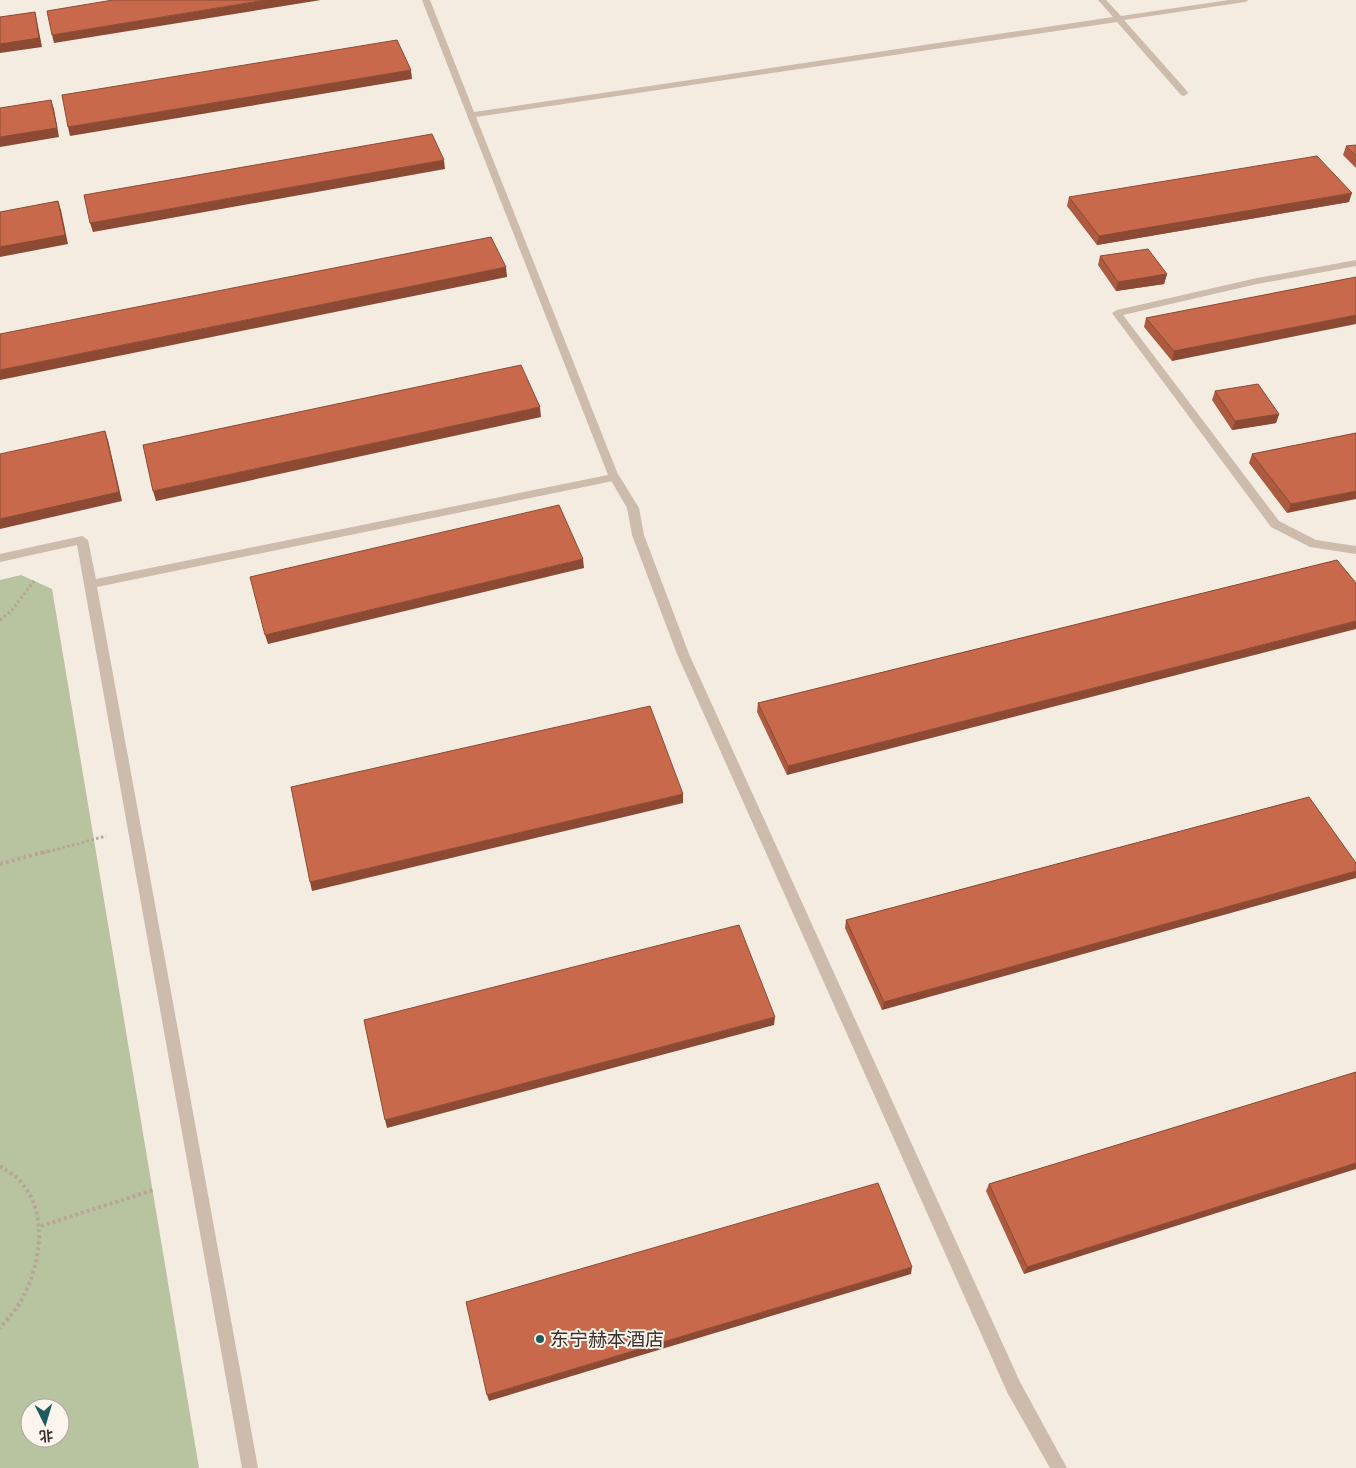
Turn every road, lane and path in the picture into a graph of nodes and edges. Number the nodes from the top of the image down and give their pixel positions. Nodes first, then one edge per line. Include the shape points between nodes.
1 (426, 0) edge
2 (1102, 0) edge
3 (1244, 0) edge
4 (1119, 18) junction
5 (1184, 93) dead end
6 (472, 115) junction
7 (1356, 263) edge
8 (614, 477) junction
9 (1356, 550) edge
10 (0, 558) edge
11 (34, 581) dead end
12 (91, 584) junction
13 (0, 620) edge
14 (135, 828) junction
15 (0, 864) edge
16 (0, 1166) edge
17 (153, 1190) dead end
18 (41, 1226) junction
19 (0, 1328) edge
20 (250, 1468) edge
21 (1060, 1468) edge

1 - 6 street
2 - 4 street
3 - 4 street
4 - 5 street
4 - 6 street
6 - 8 street
7 - 9 street via 1117,312 1275,524 1314,544
8 - 12 street
8 - 21 street via 633,508 638,535 683,654 1014,1388
10 - 12 street via 82,540
11 - 13 path
12 - 14 street
14 - 15 path
14 - 20 street
16 - 18 path via 11,1172 31,1195
17 - 18 path
18 - 19 path via 38,1261 23,1298

